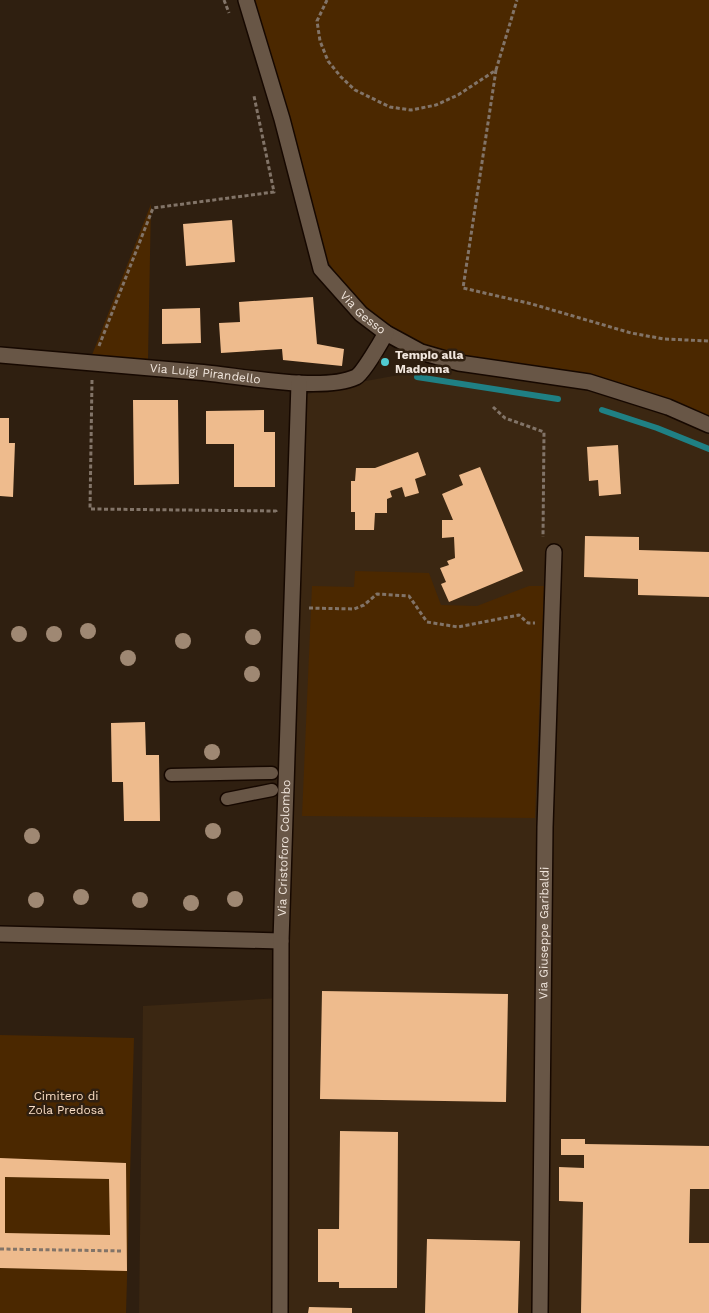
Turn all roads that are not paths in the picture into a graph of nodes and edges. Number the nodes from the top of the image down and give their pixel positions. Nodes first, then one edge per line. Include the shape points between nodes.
1 (246, 0) edge
2 (386, 333) junction
3 (0, 354) edge
4 (299, 383) junction
5 (709, 425) edge
6 (549, 549) road end
7 (272, 773) dead end
8 (171, 775) dead end
9 (272, 790) dead end
10 (227, 799) dead end
11 (0, 934) edge
12 (281, 941) junction
13 (280, 1313) edge
14 (540, 1313) edge

1 - 2 street, Via Gesso via 282,119 321,268 361,314
2 - 4 street, Via Luigi Pirandello via 359,375 331,383
2 - 5 street, Via Gesso via 421,352 459,363 589,382 668,407
3 - 4 street, Via Luigi Pirandello
4 - 12 street, Via Cristoforo Colombo
6 - 14 street, Via Giuseppe Garibaldi
7 - 8 lane
9 - 10 lane
11 - 12 street
12 - 13 street, Via Cristoforo Colombo

